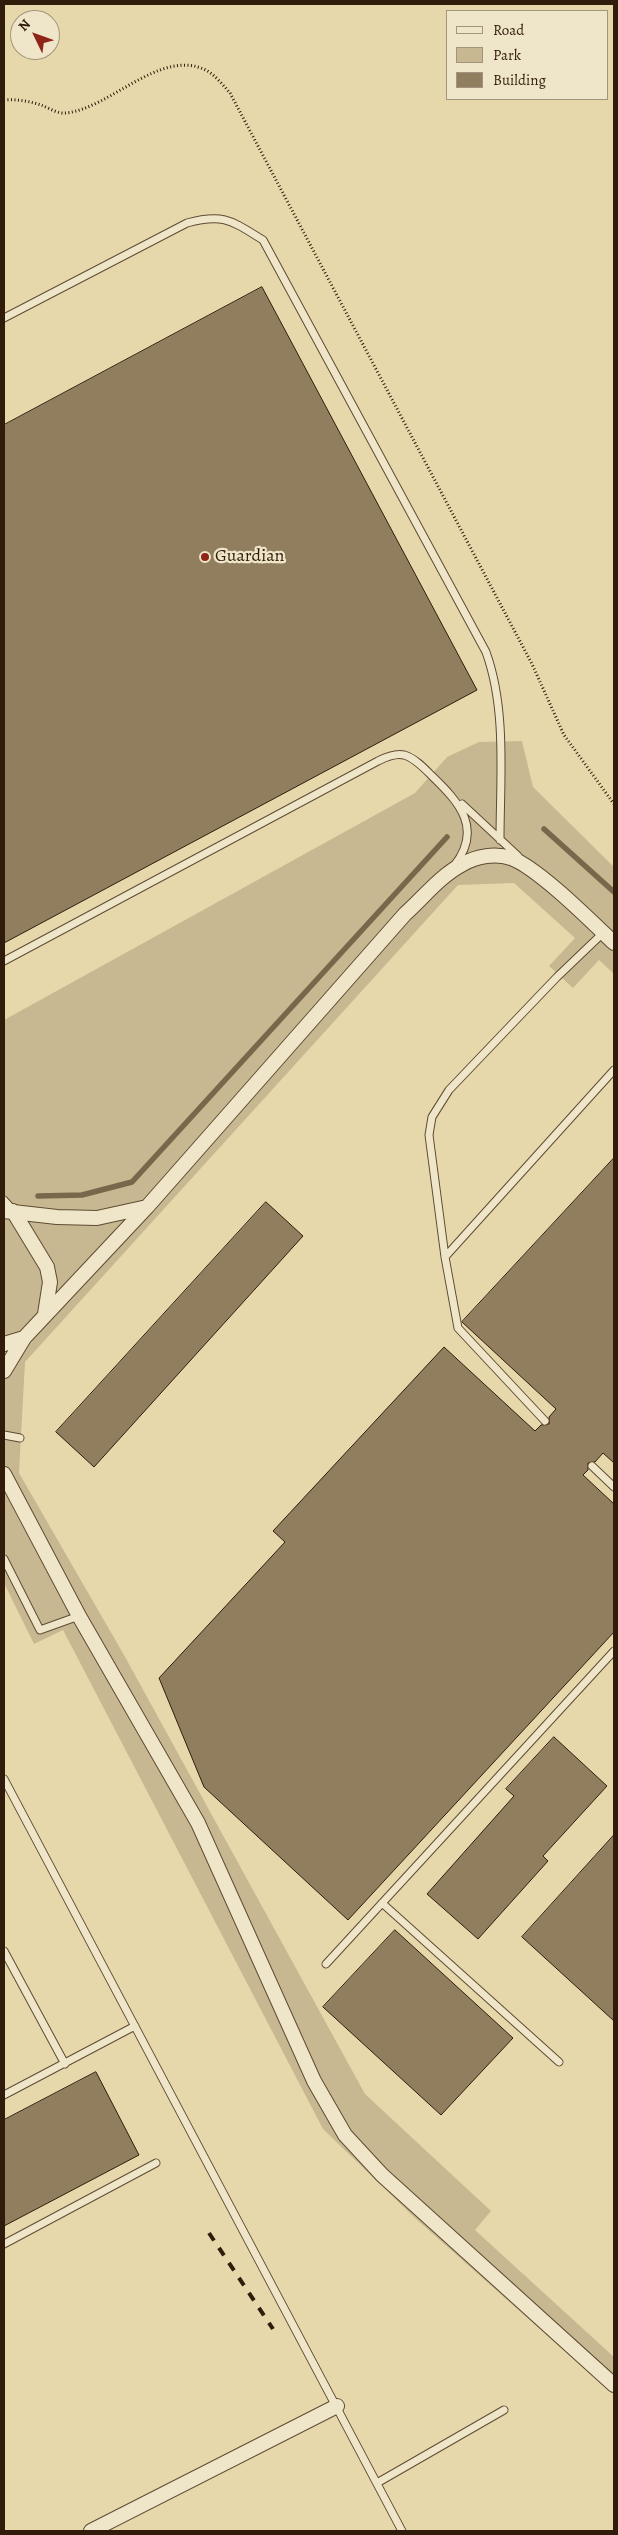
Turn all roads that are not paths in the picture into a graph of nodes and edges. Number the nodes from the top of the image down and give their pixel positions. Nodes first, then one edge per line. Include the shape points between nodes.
1 (4, 318) edge
2 (451, 794) junction
3 (500, 840) junction
4 (450, 872) junction
5 (540, 877) junction
6 (603, 933) junction
7 (614, 943) edge
8 (4, 961) edge
9 (614, 1070) edge
10 (7, 1207) edge
11 (146, 1207) junction
12 (445, 1257) junction
13 (44, 1316) junction
14 (24, 1338) junction
15 (4, 1344) edge
16 (4, 1371) edge
17 (545, 1421) dead end
18 (4, 1435) edge
19 (20, 1438) dead end
20 (592, 1466) dead end
21 (4, 1477) edge
22 (614, 1487) edge
23 (4, 1559) edge
24 (79, 1616) junction
25 (614, 1651) edge
26 (4, 1779) edge
27 (382, 1902) junction
28 (4, 1952) edge
29 (326, 1964) dead end
30 (135, 2026) junction
31 (559, 2062) dead end
32 (65, 2064) junction
33 (4, 2096) edge
34 (156, 2164) dead end
35 (4, 2244) edge
36 (614, 2385) edge
37 (336, 2406) junction
38 (504, 2410) dead end
39 (377, 2483) junction
40 (91, 2531) edge
41 (402, 2531) edge

1 - 3 lane via 186,223 208,217 231,221 263,240 486,652 495,684 500,745
2 - 3 lane
2 - 4 lane via 463,811 467,830 464,849
2 - 8 lane via 410,758 400,755 386,757
3 - 5 lane
4 - 5 street via 472,859 500,856 520,862
4 - 11 street via 406,914
5 - 6 street
6 - 7 street
6 - 12 lane via 449,1090 432,1117 429,1135
9 - 12 lane
10 - 11 street via 57,1217 97,1218
10 - 13 street via 47,1267 50,1282
11 - 13 street
12 - 17 lane via 458,1328
13 - 14 street
14 - 15 street
14 - 16 street
18 - 19 lane
20 - 22 lane
21 - 24 street
23 - 24 lane via 40,1630
24 - 36 street via 198,1823 314,2081 345,2135 382,2175
25 - 27 lane
26 - 30 lane
27 - 29 lane
27 - 31 lane
28 - 32 lane
30 - 32 lane
30 - 37 lane
32 - 33 lane
34 - 35 lane
37 - 39 lane
37 - 40 street
38 - 39 lane
39 - 41 lane

